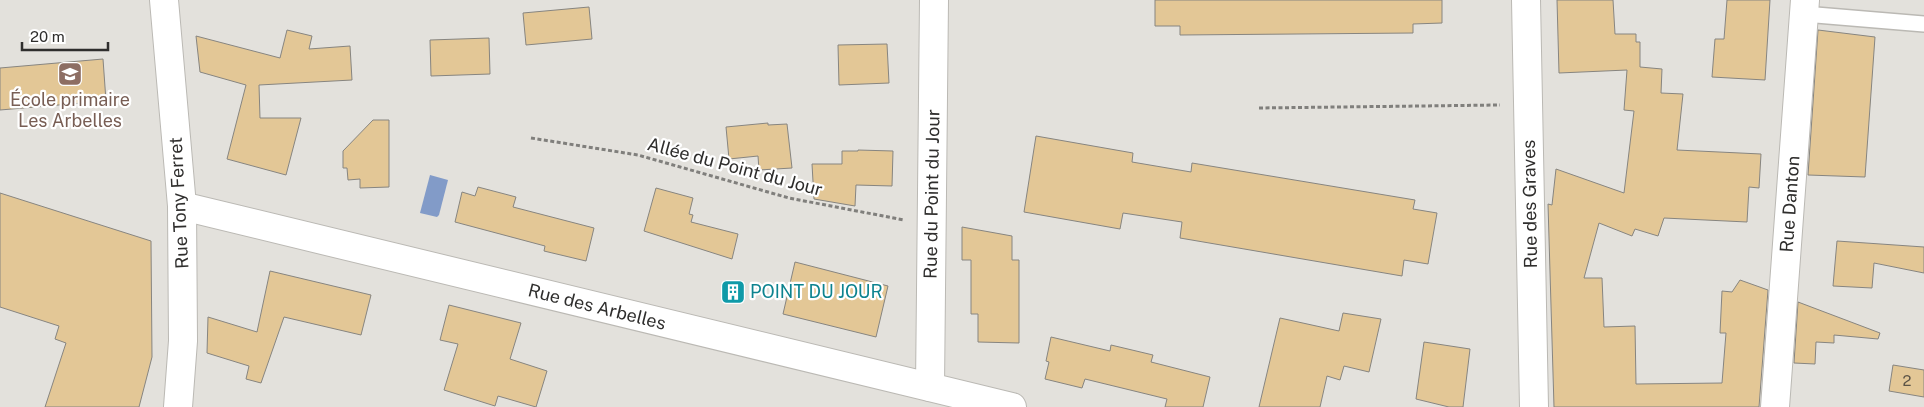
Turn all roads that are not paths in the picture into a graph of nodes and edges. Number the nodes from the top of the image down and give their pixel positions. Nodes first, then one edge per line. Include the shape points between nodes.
1 (164, 0) edge
2 (934, 0) edge
3 (1526, 0) edge
4 (1804, 7) edge
5 (1924, 24) edge
6 (182, 206) junction
7 (930, 387) junction
8 (178, 407) edge
9 (1012, 407) edge
10 (1534, 407) edge
11 (1775, 407) edge

1 - 6 street, Rue Tony Ferret
2 - 7 street, Rue du Point du Jour
3 - 10 street, Rue des Graves
4 - 5 lane
4 - 11 street, Rue Danton
6 - 7 street, Rue des Arbelles
6 - 8 street, Rue Tony Ferret via 183,341
7 - 9 street, Rue des Arbelles

